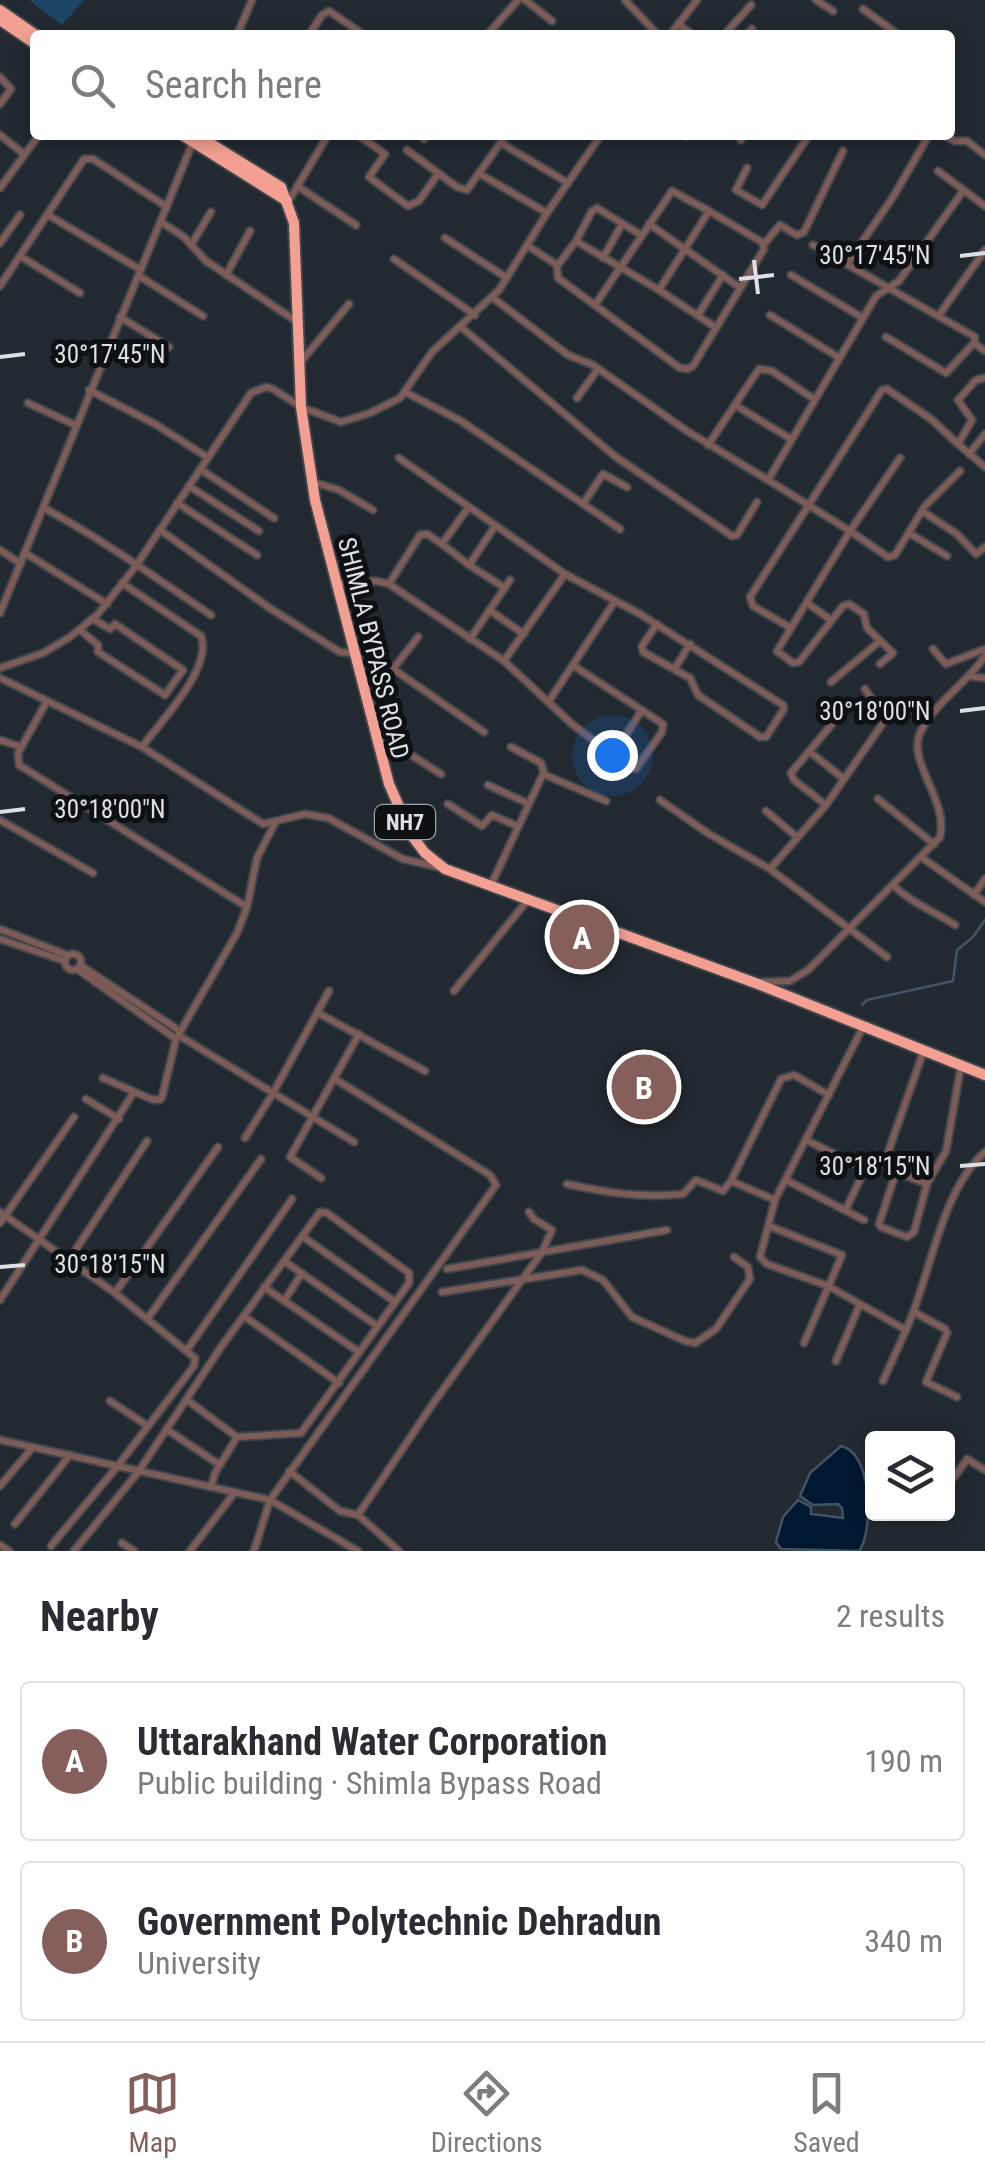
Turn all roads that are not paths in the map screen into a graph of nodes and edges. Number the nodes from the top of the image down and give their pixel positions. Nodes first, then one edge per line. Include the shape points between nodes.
1 (252, 0) edge
2 (518, 0) edge
3 (526, 0) edge
4 (625, 0) edge
5 (697, 0) edge
6 (816, 0) edge
7 (751, 5) dead end
8 (863, 9) dead end
9 (0, 10) edge
10 (833, 11) dead end
11 (0, 20) edge
12 (552, 20) dead end
13 (347, 24) junction
14 (678, 24) junction
15 (239, 30) edge
16 (312, 30) edge
17 (343, 30) edge
18 (356, 30) edge
19 (492, 30) edge
20 (653, 30) edge
21 (674, 30) edge
22 (686, 30) edge
23 (728, 30) edge
24 (892, 30) edge
25 (30, 31) edge
26 (30, 41) edge
27 (0, 78) edge
28 (0, 104) edge
29 (0, 134) edge
30 (34, 140) edge
31 (194, 140) edge
32 (199, 140) edge
33 (325, 140) edge
34 (367, 140) edge
35 (502, 140) edge
36 (598, 140) edge
37 (807, 140) edge
38 (926, 140) edge
39 (952, 140) edge
40 (500, 143) junction
41 (406, 150) dead end
42 (843, 151) dead end
43 (24, 154) junction
44 (985, 155) edge
45 (747, 168) dead end
46 (938, 171) dead end
47 (438, 174) junction
48 (480, 174) junction
49 (3, 178) edge
50 (568, 183) junction
51 (297, 186) junction
52 (0, 188) edge
53 (963, 191) junction
54 (288, 202) junction
55 (985, 206) edge
56 (167, 207) junction
57 (710, 211) junction
58 (211, 212) dead end
59 (547, 213) junction
60 (47, 214) junction
61 (20, 215) dead end
62 (160, 222) junction
63 (622, 224) junction
64 (650, 224) junction
65 (356, 226) dead end
66 (250, 230) dead end
67 (642, 235) junction
68 (444, 238) dead end
69 (576, 241) junction
70 (0, 242) edge
71 (764, 244) junction
72 (813, 244) dead end
73 (191, 245) junction
74 (528, 246) junction
75 (685, 248) junction
76 (985, 250) edge
77 (20, 256) junction
78 (603, 258) junction
79 (394, 259) dead end
80 (982, 260) edge
81 (846, 264) junction
82 (558, 266) junction
83 (621, 268) junction
84 (140, 273) junction
85 (226, 275) junction
86 (723, 275) junction
87 (791, 275) dead end
88 (507, 278) junction
89 (0, 286) edge
90 (739, 287) junction
91 (889, 289) junction
92 (659, 290) junction
93 (80, 292) dead end
94 (492, 297) junction
95 (349, 304) dead end
96 (594, 305) junction
97 (698, 315) junction
98 (770, 315) dead end
99 (939, 315) junction
100 (203, 316) dead end
101 (474, 316) junction
102 (120, 317) junction
103 (863, 318) junction
104 (296, 321) junction
105 (461, 327) junction
106 (715, 328) junction
107 (886, 337) dead end
108 (974, 343) junction
109 (170, 347) dead end
110 (985, 351) edge
111 (838, 357) junction
112 (298, 364) junction
113 (598, 369) junction
114 (985, 378) edge
115 (89, 390) junction
116 (405, 392) junction
117 (577, 398) dead end
118 (814, 400) junction
119 (28, 403) dead end
120 (734, 405) junction
121 (301, 406) junction
122 (75, 425) junction
123 (985, 434) edge
124 (791, 439) junction
125 (958, 444) junction
126 (708, 445) junction
127 (970, 454) junction
128 (207, 458) junction
129 (398, 458) dead end
130 (900, 458) dead end
131 (985, 467) edge
132 (200, 469) junction
133 (960, 471) dead end
134 (768, 480) junction
135 (312, 482) junction
136 (188, 486) junction
137 (627, 487) dead end
138 (757, 502) dead end
139 (177, 503) junction
140 (583, 504) junction
141 (809, 506) junction
142 (44, 507) junction
143 (468, 508) junction
144 (373, 510) dead end
145 (922, 511) junction
146 (274, 518) dead end
147 (495, 526) junction
148 (620, 528) dead end
149 (160, 530) junction
150 (260, 531) dead end
151 (850, 531) junction
152 (909, 532) junction
153 (442, 544) junction
154 (985, 546) edge
155 (0, 550) edge
156 (25, 553) junction
157 (257, 555) dead end
158 (947, 556) dead end
159 (21, 564) junction
160 (469, 564) junction
161 (136, 566) junction
162 (565, 574) junction
163 (510, 580) dead end
164 (122, 582) junction
165 (338, 584) junction
166 (389, 584) junction
167 (0, 587) edge
168 (505, 588) junction
169 (9, 591) junction
170 (615, 601) junction
171 (807, 603) junction
172 (107, 604) junction
173 (488, 610) junction
174 (0, 612) edge
175 (211, 614) dead end
176 (93, 619) junction
177 (831, 620) junction
178 (657, 624) junction
179 (791, 628) junction
180 (80, 630) junction
181 (524, 634) junction
182 (418, 637) dead end
183 (470, 639) junction
184 (880, 640) junction
185 (690, 644) junction
186 (934, 649) dead end
187 (355, 651) junction
188 (984, 656) edge
189 (504, 661) junction
190 (880, 664) dead end
191 (574, 666) junction
192 (0, 668) edge
193 (675, 668) junction
194 (393, 669) junction
195 (968, 676) junction
196 (0, 678) edge
197 (985, 678) edge
198 (831, 682) dead end
199 (865, 690) dead end
200 (47, 701) junction
201 (549, 701) junction
202 (642, 710) junction
203 (837, 718) dead end
204 (886, 720) junction
205 (926, 723) junction
206 (484, 732) dead end
207 (376, 739) junction
208 (0, 740) edge
209 (21, 747) junction
210 (142, 747) junction
211 (511, 747) dead end
212 (810, 752) junction
213 (613, 755) junction
214 (544, 773) junction
215 (441, 774) dead end
216 (844, 779) junction
217 (488, 785) dead end
218 (878, 799) dead end
219 (660, 800) dead end
220 (606, 801) dead end
221 (448, 804) dead end
222 (527, 804) junction
223 (826, 804) junction
224 (766, 811) dead end
225 (0, 820) edge
226 (275, 823) junction
227 (517, 826) junction
228 (797, 838) junction
229 (934, 844) junction
230 (921, 857) junction
231 (770, 868) junction
232 (445, 869) junction
233 (93, 873) dead end
234 (985, 878) edge
235 (893, 885) junction
236 (490, 886) junction
237 (974, 895) junction
238 (528, 900) junction
239 (985, 902) edge
240 (247, 907) junction
241 (955, 925) dead end
242 (851, 928) junction
243 (0, 929) edge
244 (0, 940) edge
245 (888, 957) dead end
246 (66, 958) junction
247 (78, 967) junction
248 (752, 982) junction
249 (329, 991) dead end
250 (454, 991) dead end
251 (318, 1013) junction
252 (864, 1026) junction
253 (359, 1034) junction
254 (178, 1035) junction
255 (924, 1050) junction
256 (962, 1064) junction
257 (425, 1071) dead end
258 (982, 1074) edge
259 (102, 1078) dead end
260 (334, 1079) junction
261 (134, 1092) junction
262 (272, 1095) junction
263 (829, 1095) junction
264 (86, 1099) dead end
265 (74, 1117) dead end
266 (119, 1118) junction
267 (313, 1119) junction
268 (245, 1138) dead end
269 (806, 1140) junction
270 (147, 1141) dead end
271 (354, 1142) dead end
272 (218, 1148) dead end
273 (985, 1152) edge
274 (261, 1159) dead end
275 (896, 1172) junction
276 (321, 1178) dead end
277 (786, 1180) junction
278 (732, 1181) junction
279 (567, 1184) dead end
280 (927, 1184) junction
281 (292, 1199) dead end
282 (776, 1200) junction
283 (846, 1210) junction
284 (530, 1212) dead end
285 (2, 1217) edge
286 (864, 1220) dead end
287 (769, 1226) junction
288 (666, 1230) dead end
289 (302, 1236) junction
290 (40, 1238) junction
291 (542, 1252) junction
292 (734, 1257) dead end
293 (69, 1260) junction
294 (284, 1260) junction
295 (448, 1270) dead end
296 (302, 1273) junction
297 (524, 1280) junction
298 (828, 1286) junction
299 (264, 1287) junction
300 (115, 1292) junction
301 (442, 1292) dead end
302 (0, 1300) edge
303 (284, 1301) junction
304 (395, 1302) junction
305 (860, 1304) junction
306 (914, 1312) junction
307 (244, 1316) junction
308 (148, 1318) junction
309 (378, 1326) junction
310 (906, 1330) junction
311 (804, 1343) dead end
312 (187, 1350) junction
313 (358, 1352) junction
314 (836, 1361) dead end
315 (883, 1381) dead end
316 (339, 1383) junction
317 (957, 1397) dead end
318 (187, 1400) junction
319 (110, 1401) dead end
320 (148, 1426) junction
321 (166, 1430) junction
322 (237, 1437) junction
323 (0, 1440) edge
324 (33, 1447) junction
325 (70, 1456) junction
326 (220, 1465) junction
327 (116, 1468) junction
328 (985, 1470) edge
329 (139, 1471) junction
330 (290, 1472) junction
331 (955, 1476) edge
332 (0, 1486) edge
333 (211, 1487) junction
334 (236, 1492) junction
335 (270, 1500) junction
336 (358, 1515) junction
337 (15, 1524) dead end
338 (122, 1543) dead end
339 (0, 1544) edge
340 (50, 1546) dead end
341 (8, 1551) edge
342 (74, 1551) edge
343 (134, 1551) edge
344 (190, 1551) edge
345 (254, 1551) edge
346 (358, 1551) edge
347 (399, 1551) edge

1 - 15 street
2 - 19 street
3 - 12 street
4 - 20 street
5 - 14 street
6 - 10 street
7 - 23 street
8 - 24 street
9 - 25 highway
11 - 26 highway
13 - 16 street via 325,12
13 - 17 street
13 - 18 street
14 - 21 street
14 - 22 street
27 - 28 street via 11,89
29 - 43 street
30 - 43 street
31 - 56 street
32 - 54 highway
33 - 51 street
34 - 47 street via 385,154 370,177 408,206 420,201
35 - 40 street
36 - 50 street
37 - 45 street via 762,205 736,190
38 - 81 street
39 - 44 street via 967,141
40 - 48 street
40 - 50 street
41 - 47 street
42 - 71 street via 804,232 778,225
43 - 49 street
46 - 53 street
47 - 48 street via 467,190
48 - 59 street
49 - 52 street
50 - 59 street
51 - 54 street
51 - 65 street
53 - 55 street
53 - 91 street
54 - 104 highway, SHIMLA BYPASS ROAD / NH7
56 - 60 street via 87,158
56 - 62 street
57 - 64 street via 672,191
57 - 71 street
57 - 75 street
58 - 73 street
59 - 74 street
60 - 77 street
60 - 84 street
61 - 70 street
62 - 73 street
62 - 84 street
63 - 67 street
63 - 69 street via 594,209
63 - 78 street
64 - 67 street
64 - 75 street
66 - 85 street
67 - 83 street
68 - 88 street
69 - 78 street
69 - 82 street
71 - 90 street
72 - 81 street
73 - 85 street
74 - 82 street
74 - 88 street
75 - 86 street
75 - 92 street
76 - 80 street
77 - 89 street
77 - 93 street
78 - 83 street
79 - 101 street
80 - 99 street
81 - 91 street
82 - 96 street via 558,278
83 - 92 street
83 - 96 street
84 - 100 street
84 - 102 street
85 - 104 street
86 - 90 street
86 - 97 street
87 - 103 street
88 - 94 street
90 - 106 street
91 - 99 street
91 - 103 street via 876,296
92 - 97 street
94 - 101 street
94 - 113 street via 565,353
95 - 112 street
96 - 106 street via 684,369
97 - 106 street
98 - 111 street
99 - 108 street via 974,335
101 - 105 street
102 - 109 street
102 - 115 street
103 - 111 street
104 - 112 highway, SHIMLA BYPASS ROAD / NH7
105 - 116 street via 425,360
105 - 138 street via 616,457 732,536
107 - 108 street via 946,373
108 - 110 street
111 - 118 street
112 - 121 highway, SHIMLA BYPASS ROAD / NH7
113 - 117 street
113 - 126 street
114 - 125 street via 958,398 972,420
115 - 122 street
115 - 128 street
116 - 121 street via 346,422
116 - 140 street via 461,421
118 - 120 street via 762,367
118 - 124 street
119 - 122 street
120 - 124 street
120 - 126 street
121 - 128 street via 258,388
121 - 135 highway, SHIMLA BYPASS ROAD / NH7
122 - 142 street
123 - 127 street
124 - 134 street
125 - 127 street
125 - 141 street via 884,389
126 - 134 street
127 - 131 street
128 - 132 street
129 - 143 street
130 - 151 street
132 - 136 street
132 - 146 street
133 - 145 street
134 - 141 street
135 - 144 street
135 - 165 highway, SHIMLA BYPASS ROAD / NH7
136 - 139 street
136 - 150 street
137 - 140 street via 604,474
139 - 149 street
139 - 157 street
140 - 148 street
141 - 151 street
141 - 179 street via 750,600
142 - 156 street
142 - 161 street
143 - 147 street
143 - 153 street
145 - 152 street
145 - 154 street via 976,554
147 - 160 street
147 - 162 street
149 - 161 street
149 - 187 street via 340,652
151 - 152 street via 890,557
151 - 171 street
152 - 158 street
153 - 160 street
153 - 166 street via 420,535
155 - 159 street
156 - 159 street
156 - 172 street
159 - 169 street
160 - 168 street
161 - 164 street
161 - 175 street
162 - 170 street
162 - 181 street
163 - 168 street
164 - 172 street
164 - 210 street via 201,636 204,645 201,667
165 - 166 street
165 - 187 highway, SHIMLA BYPASS ROAD / NH7
166 - 183 street
167 - 169 street
168 - 173 street
169 - 174 street
170 - 178 street
170 - 191 street
171 - 177 street
171 - 179 street
172 - 176 street
173 - 181 street
173 - 183 street
176 - 180 street
176 - 180 street via 110,629 115,624 183,670 165,695 98,652
177 - 179 street via 795,663 777,649
177 - 184 street via 846,604 854,605
178 - 185 street
178 - 193 street via 642,650
180 - 192 street
181 - 189 street
182 - 194 street
183 - 189 street
184 - 190 street via 893,655
184 - 198 street
185 - 193 street
185 - 193 street via 783,705 768,734 760,737 698,695
186 - 188 street via 946,664
187 - 194 street
187 - 207 highway, SHIMLA BYPASS ROAD / NH7
188 - 195 street
189 - 201 street
191 - 201 street
191 - 202 street
194 - 206 street
195 - 197 street
195 - 205 street
196 - 200 street
199 - 204 street
200 - 209 street
200 - 210 street
201 - 213 street
202 - 213 street
202 - 213 street via 663,724 662,732 636,769
203 - 212 street
204 - 205 street via 908,704
204 - 216 street
205 - 229 street via 916,745 942,824
207 - 215 street via 389,740
207 - 232 highway, SHIMLA BYPASS ROAD / NH7 via 412,836
208 - 209 street
209 - 240 street via 16,762 24,770
210 - 226 street via 257,821
211 - 214 street via 541,762
212 - 216 street
212 - 223 street via 791,776
214 - 220 street
214 - 222 street
216 - 223 street
217 - 222 street
218 - 229 street
219 - 231 street
221 - 227 street via 482,826 492,815
222 - 227 street
223 - 228 street
224 - 228 street
225 - 233 street
226 - 232 street via 306,814 328,818 403,859
226 - 240 street via 258,858
227 - 236 street
228 - 231 street
229 - 230 street
230 - 235 street
230 - 237 street
231 - 242 street
232 - 236 highway, SHIMLA BYPASS ROAD / NH7
234 - 237 street
235 - 241 street
235 - 242 street
236 - 238 highway, SHIMLA BYPASS ROAD / NH7
237 - 239 street
238 - 248 highway, SHIMLA BYPASS ROAD / NH7
238 - 250 street
240 - 254 street
242 - 245 street
242 - 248 street via 799,978
243 - 246 street
244 - 246 street
246 - 247 street via 69,969
246 - 247 street via 78,955
247 - 254 street
248 - 252 highway, SHIMLA BYPASS ROAD / NH7
249 - 251 street
251 - 253 street
251 - 262 street
252 - 255 highway, SHIMLA BYPASS ROAD / NH7
252 - 263 street
253 - 257 street
253 - 260 street
254 - 261 street via 160,1100
254 - 262 street
255 - 256 highway, SHIMLA BYPASS ROAD / NH7
255 - 275 street via 885,1161
256 - 258 highway, SHIMLA BYPASS ROAD / NH7
256 - 280 street via 946,1151
259 - 261 street
260 - 267 street
260 - 330 street via 490,1175 496,1185
261 - 266 street
262 - 267 street
262 - 268 street
263 - 269 street
263 - 278 street via 784,1076
264 - 266 street
265 - 285 street
266 - 290 street
267 - 271 street
267 - 276 street via 290,1156
269 - 277 street
269 - 283 street via 865,1169
270 - 293 street
272 - 300 street
273 - 306 street via 945,1212
274 - 308 street
275 - 280 street
275 - 280 street via 879,1224 906,1237 913,1234
277 - 282 street
277 - 283 street
278 - 279 street via 724,1191 696,1180 683,1194 645,1196
278 - 282 street
281 - 312 street
282 - 287 street
283 - 286 street
284 - 291 street via 552,1230
285 - 290 street
287 - 298 street via 762,1262
287 - 298 street via 841,1254
288 - 291 street
289 - 294 street
289 - 304 street
289 - 304 street via 320,1212 327,1213 410,1273
290 - 293 street
290 - 302 street
291 - 295 street
291 - 297 street
292 - 297 street via 750,1270 746,1286 695,1343 632,1316 603,1280 587,1272
293 - 300 street
294 - 296 street
294 - 299 street
296 - 303 street
296 - 309 street
297 - 301 street
297 - 336 street
298 - 305 street
298 - 311 street
299 - 303 street
299 - 307 street
300 - 308 street
303 - 313 street
304 - 309 street
305 - 310 street
305 - 314 street
306 - 310 street
306 - 317 street via 947,1333 926,1382
307 - 316 street
307 - 318 street
308 - 312 street
309 - 313 street
310 - 315 street
312 - 320 street via 194,1366
313 - 316 street
316 - 322 street via 301,1434
318 - 321 street
318 - 322 street
319 - 320 street
320 - 327 street
321 - 326 street
321 - 329 street
322 - 326 street
323 - 324 street
324 - 325 street
324 - 332 street
325 - 327 street
325 - 337 street
326 - 333 street
327 - 329 street
327 - 340 street
328 - 331 street via 968,1458
329 - 333 street
329 - 342 street
330 - 335 street
330 - 336 street via 340,1511
333 - 334 street
334 - 335 street
334 - 344 street
335 - 345 street
335 - 346 street
336 - 347 street
338 - 343 street
339 - 341 street

